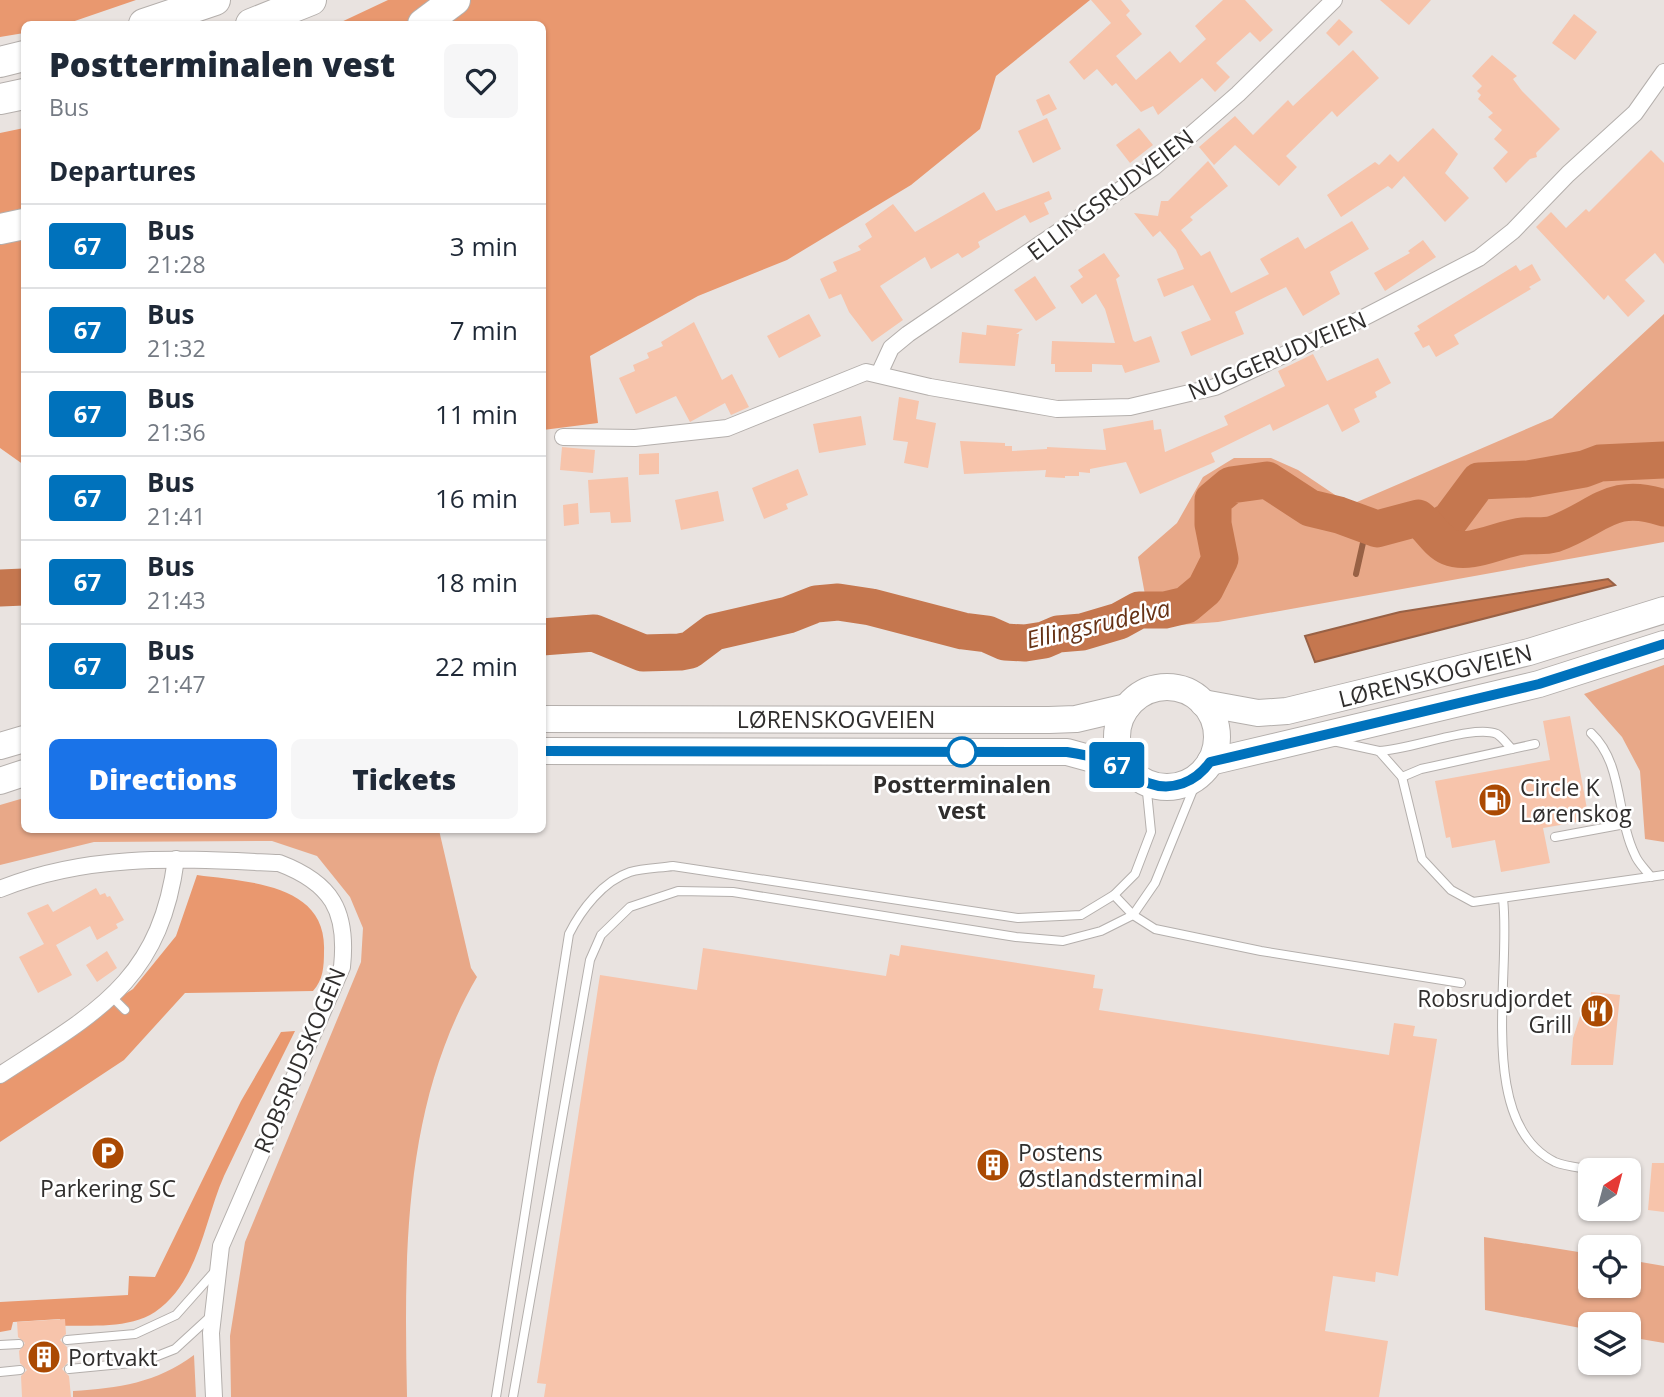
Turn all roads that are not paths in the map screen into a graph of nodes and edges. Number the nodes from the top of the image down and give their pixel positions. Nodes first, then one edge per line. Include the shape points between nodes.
1 (215, 0) edge
2 (311, 0) edge
3 (454, 0) edge
4 (1334, 0) edge
5 (153, 21) edge
6 (258, 21) edge
7 (427, 21) edge
8 (21, 57) edge
9 (0, 62) edge
10 (1664, 72) edge
11 (21, 95) edge
12 (0, 99) edge
13 (21, 225) edge
14 (0, 229) edge
15 (879, 374) junction
16 (563, 437) dead end
17 (1664, 610) edge
18 (1664, 644) edge
19 (1203, 703) junction
20 (1127, 707) junction
21 (546, 719) edge
22 (1591, 733) dead end
23 (1320, 737) junction
24 (21, 740) edge
25 (1535, 744) dead end
26 (0, 746) edge
27 (1512, 749) junction
28 (546, 751) edge
29 (1379, 751) junction
30 (1204, 769) junction
31 (21, 774) edge
32 (1138, 776) junction
33 (1402, 777) junction
34 (0, 781) edge
35 (1625, 824) junction
36 (1555, 837) dead end
37 (176, 859) junction
38 (1664, 875) edge
39 (1651, 877) junction
40 (0, 889) edge
41 (1114, 895) junction
42 (1503, 899) junction
43 (1133, 915) junction
44 (1461, 983) dead end
45 (112, 997) junction
46 (124, 1010) dead end
47 (0, 1075) edge
48 (1578, 1167) edge
49 (218, 1268) junction
50 (213, 1314) junction
51 (67, 1340) dead end
52 (19, 1344) dead end
53 (0, 1345) edge
54 (69, 1369) dead end
55 (20, 1370) dead end
56 (0, 1372) edge
57 (214, 1397) edge
58 (496, 1397) edge
59 (513, 1397) edge

1 - 5 highway
2 - 6 highway
3 - 7 highway
4 - 15 street, ELLINGSRUDVEIEN via 1238,94 1154,167 908,334 891,348
8 - 9 highway
10 - 15 street, NUGGERUDVEIEN via 1636,113 1479,258 1215,387 1129,407 1070,409 930,387
11 - 12 highway
13 - 14 highway
15 - 16 street, NUGGERUDVEIEN via 866,372 727,428 635,438
17 - 19 highway, LØRENSKOGVEIEN via 1529,652 1287,711 1258,713
18 - 23 highway, LØRENSKOGVEIEN via 1539,684
19 - 20 highway via 1182,690 1158,688
19 - 30 highway via 1215,725 1215,750
20 - 21 highway, LØRENSKOGVEIEN via 1049,720
20 - 32 highway via 1117,732 1122,758
22 - 35 lane via 1600,741 1618,785
23 - 29 lane
23 - 30 highway, LØRENSKOGVEIEN
24 - 26 highway
25 - 27 lane
27 - 29 lane via 1499,734 1480,730
27 - 33 lane
28 - 32 highway, LØRENSKOGVEIEN via 1067,752
29 - 33 lane
30 - 32 highway via 1174,786
30 - 43 lane via 1155,883
31 - 34 highway
32 - 41 lane via 1151,832 1135,874
33 - 42 lane via 1422,859 1451,890 1473,902
35 - 36 lane
35 - 39 lane via 1635,857
37 - 40 street, ROBSRUDSKOGEN via 80,865
37 - 45 street via 160,931
37 - 49 street, ROBSRUDSKOGEN via 279,863 319,884 341,913 342,967 220,1246
38 - 39 lane
39 - 42 lane
41 - 43 lane
41 - 58 lane via 1081,915 1018,918 673,866 628,872 598,894 569,934
42 - 48 lane via 1502,1042 1513,1116 1528,1140 1555,1162
43 - 44 lane via 1155,929 1222,943
43 - 59 lane via 1101,931 1063,941 733,892 678,891 630,906 601,935 590,960
45 - 46 lane
45 - 47 street
49 - 50 street, ROBSRUDSKOGEN
49 - 51 lane via 176,1315 135,1334
50 - 54 lane via 175,1349 142,1362
50 - 57 street, ROBSRUDSKOGEN
52 - 53 lane
55 - 56 lane

